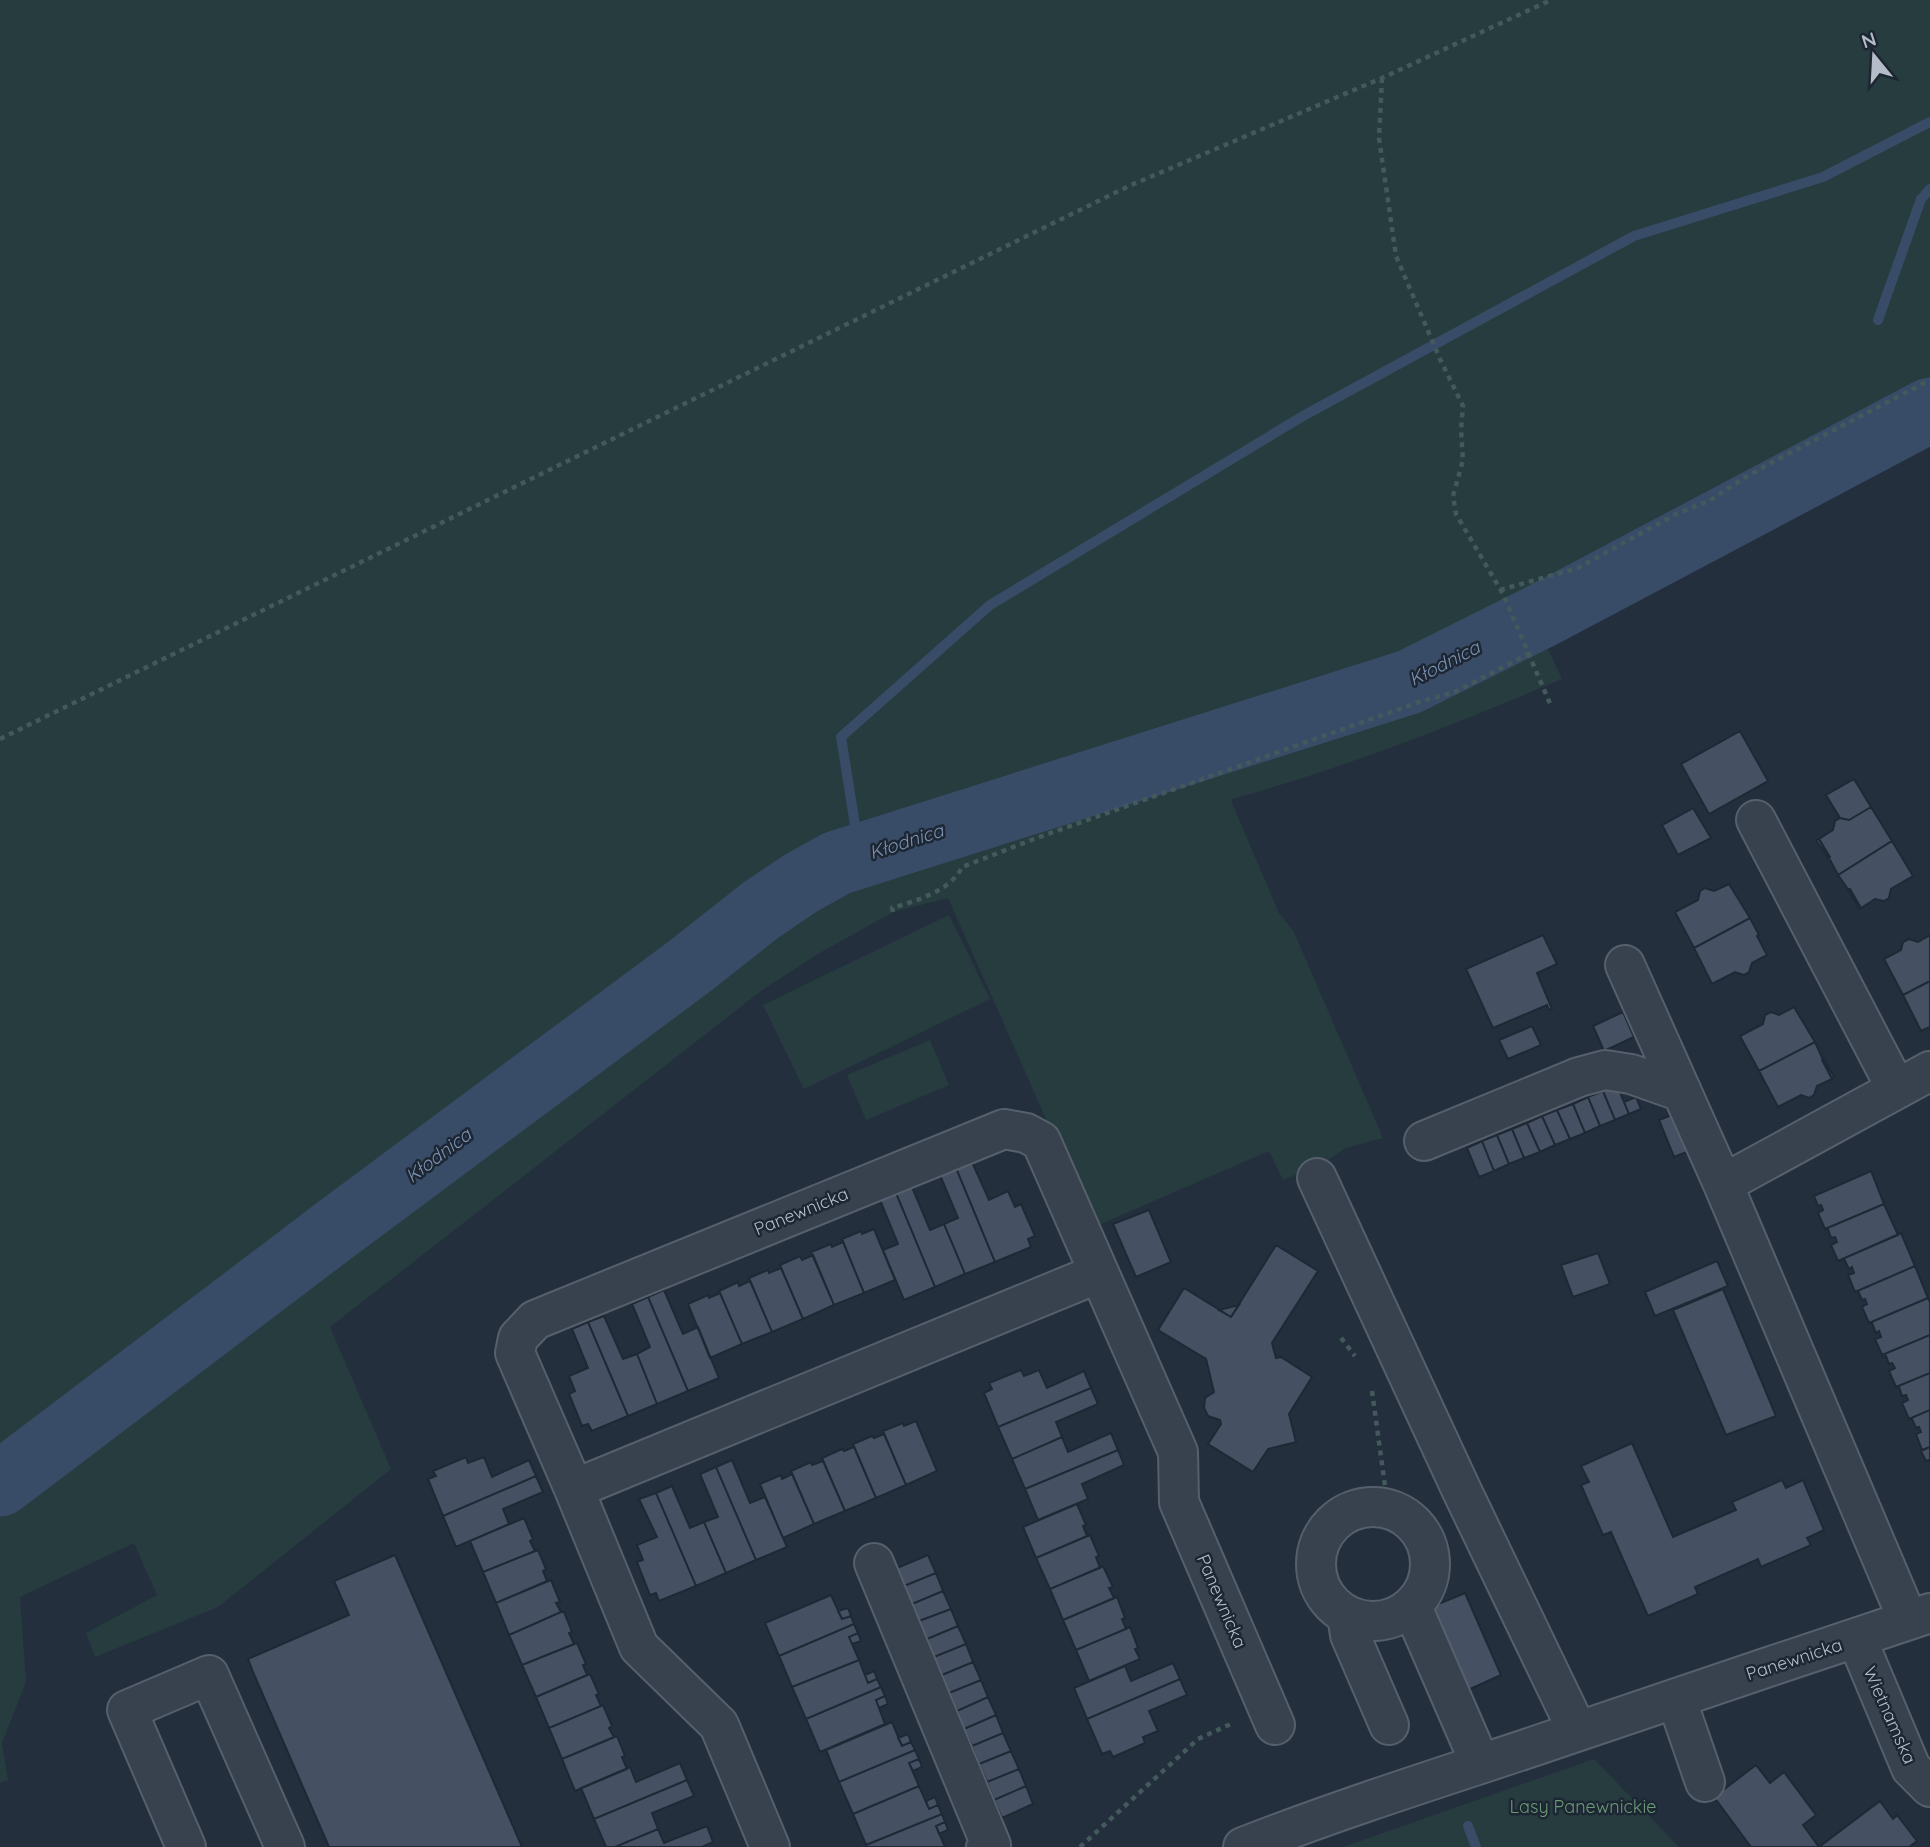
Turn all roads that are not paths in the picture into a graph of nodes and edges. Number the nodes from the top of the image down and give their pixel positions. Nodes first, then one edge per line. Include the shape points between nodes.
1 (1756, 820) dead end
2 (1625, 965) dead end
3 (1930, 1071) edge
4 (1896, 1088) junction
5 (1682, 1092) junction
6 (1424, 1141) dead end
7 (1317, 1178) dead end
8 (1723, 1184) junction
9 (1099, 1273) junction
10 (574, 1489) junction
11 (1461, 1489) junction
12 (1399, 1514) junction
13 (874, 1563) dead end
14 (1412, 1607) junction
15 (1347, 1615) junction
16 (1919, 1616) edge
17 (1857, 1639) junction
18 (1676, 1698) junction
19 (1272, 1716) road end
20 (1389, 1724) dead end
21 (1577, 1730) junction
22 (1480, 1763) junction
23 (1705, 1782) dead end
24 (1930, 1787) edge
25 (186, 1847) edge
26 (285, 1847) edge
27 (770, 1847) edge
28 (986, 1847) edge
29 (1242, 1847) edge

1 - 4 street
2 - 5 street
3 - 4 street
4 - 8 street
5 - 6 street via 1605,1070
5 - 8 street
7 - 11 street
8 - 16 street
9 - 10 street
9 - 10 street, Panewnicka via 1041,1140 1004,1129 535,1320 518,1338 515,1353
9 - 19 street, Panewnicka via 1178,1452 1179,1502
10 - 27 street, Panewnicka via 639,1647 719,1725
11 - 12 street
11 - 21 street
12 - 14 street via 1427,1544 1430,1554 1425,1588
12 - 15 street via 1371,1506 1355,1509 1322,1536 1315,1557 1318,1580 1330,1602
13 - 28 street via 990,1845
14 - 15 street via 1392,1618 1368,1621
14 - 22 street
15 - 20 street via 1350,1634
16 - 17 street, Panewnicka
17 - 18 street, Panewnicka
17 - 24 street, Wietnamska via 1912,1768
18 - 21 street, Panewnicka
18 - 23 street
21 - 22 street, Panewnicka
22 - 29 street, Panewnicka
25 - 26 street via 127,1710 209,1675

